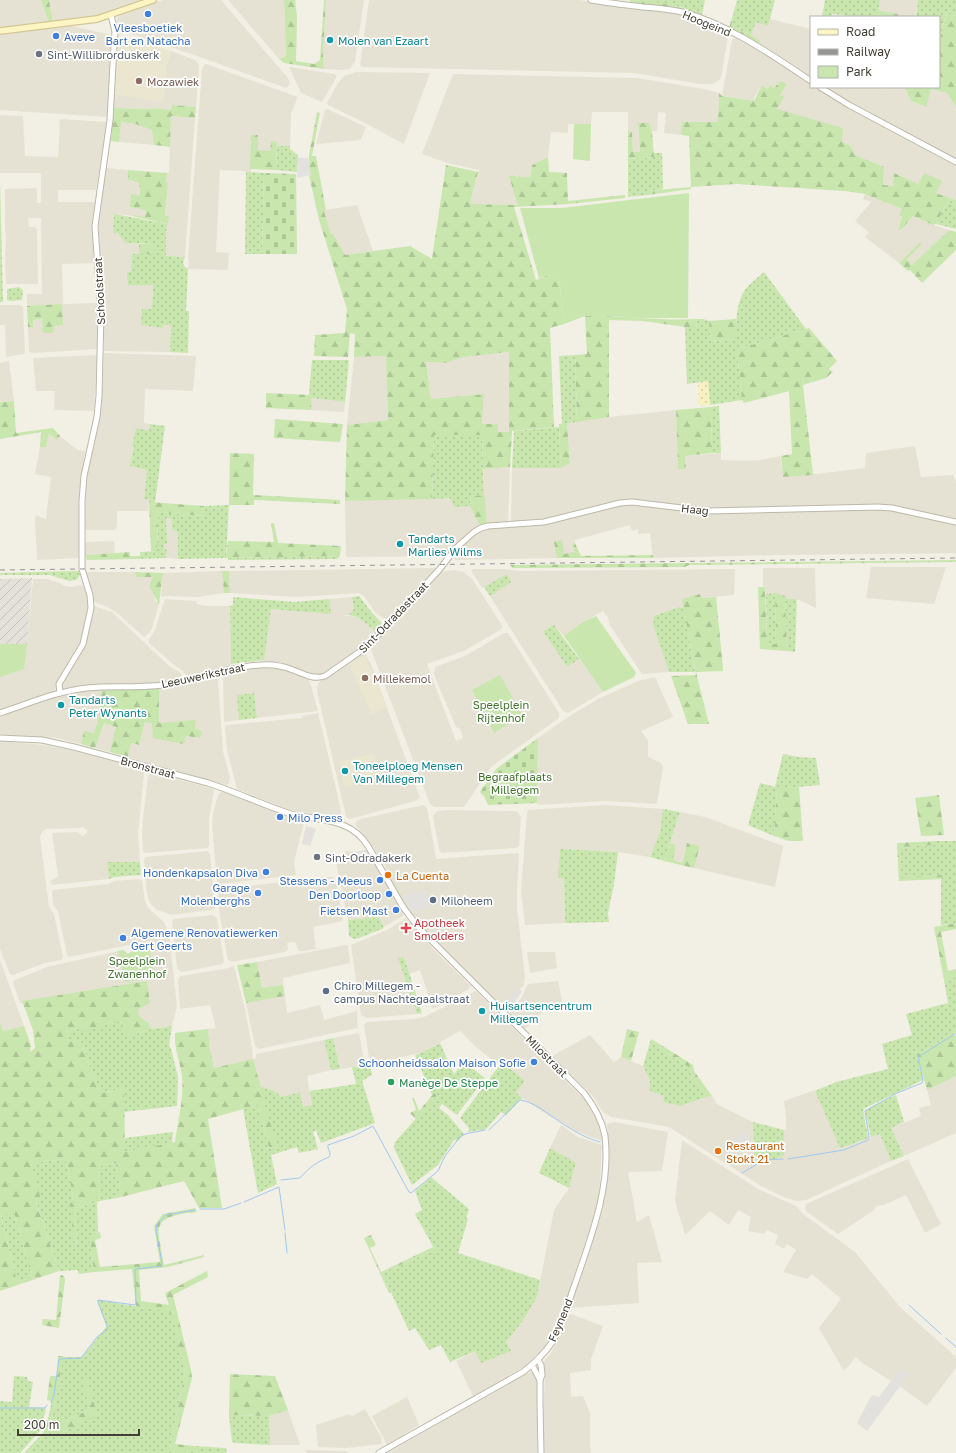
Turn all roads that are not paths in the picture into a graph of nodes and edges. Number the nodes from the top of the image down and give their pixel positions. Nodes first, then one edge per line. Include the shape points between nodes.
1 (153, 0) edge
2 (592, 0) edge
3 (111, 15) junction
4 (0, 31) edge
5 (810, 80) edge
6 (822, 88) edge
7 (956, 162) edge
8 (956, 522) edge
9 (447, 559) joint
10 (312, 677) joint
11 (60, 694) junction
12 (0, 713) edge
13 (0, 738) edge
14 (380, 868) joint
15 (605, 1144) joint
16 (538, 1360) junction
17 (532, 1365) junction
18 (540, 1380) junction
19 (379, 1453) edge
20 (541, 1453) edge

1 - 3 main road
2 - 5 street, Hoogeind via 694,16 755,44
3 - 4 main road via 82,22
3 - 11 street, Schoolstraat via 116,32 110,120 95,226 101,313 99,396 82,487 81,514 82,567 91,599 90,616 80,650 58,684
6 - 7 street
8 - 9 street, Haag via 878,506 707,511 620,502 544,522 481,528
9 - 10 street, Sint-Odradastraat via 368,646 329,674 319,678
10 - 11 street, Leeuwerikstraat via 285,667 261,665 220,671 168,684 85,688
11 - 12 street, Leeuwerikstraat
13 - 14 street, Bronstraat via 42,740 74,747 224,788 291,814 335,822 351,829 362,838
14 - 15 street, Milostraat via 403,907 423,932 590,1100 600,1119
15 - 16 street, Feynend via 603,1185 596,1220 558,1330
16 - 17 street, Feynend
16 - 18 street via 542,1371
17 - 18 street
17 - 19 street, Feynend
18 - 20 street

